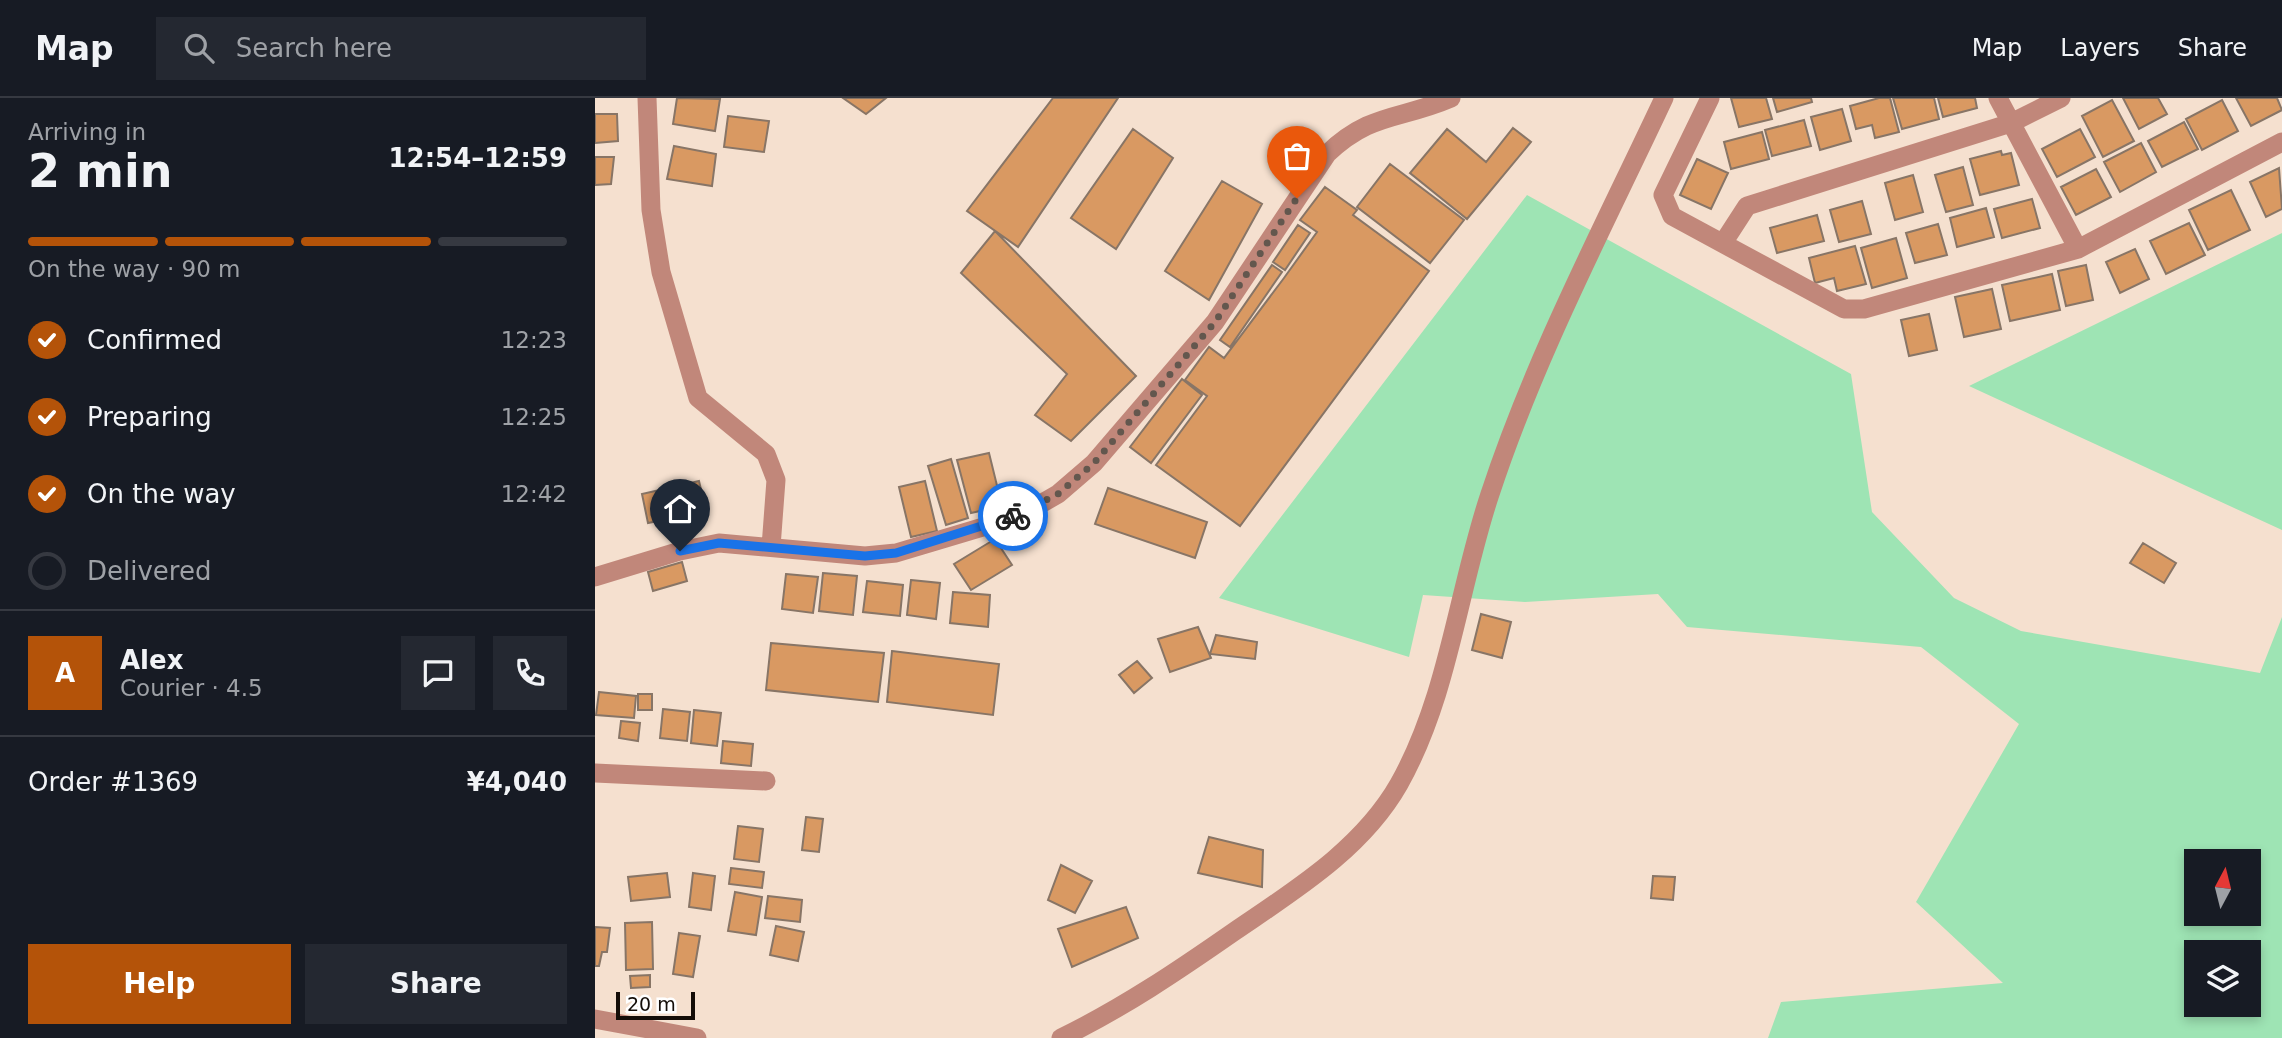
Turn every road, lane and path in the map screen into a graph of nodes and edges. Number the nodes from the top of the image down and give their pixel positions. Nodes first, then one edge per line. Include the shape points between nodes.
1 (647, 98) edge
2 (1451, 98) edge
3 (1664, 98) edge
4 (1710, 98) edge
5 (1998, 98) edge
6 (2061, 98) edge
7 (2011, 123) junction
8 (2282, 142) edge
9 (1723, 243) junction
10 (2078, 249) junction
11 (771, 547) junction
12 (595, 577) edge
13 (595, 773) edge
14 (766, 781) dead end
15 (595, 1019) edge
16 (697, 1038) edge
17 (1061, 1038) edge

1 - 11 street via 651,211 661,272 698,398 766,454 776,480
2 - 11 street via 1372,122 1349,133 1327,154 1215,322 1094,463 1058,494 983,527 896,553 865,556
3 - 17 street via 1528,393 1489,495 1426,723 1398,785 1327,868 1117,1011
4 - 9 street via 1663,195 1672,216
5 - 7 street
6 - 7 street
7 - 9 street via 1747,206
7 - 10 street
8 - 10 street
9 - 10 street via 1844,309 1864,309
11 - 12 street via 719,543
13 - 14 street
15 - 16 street

